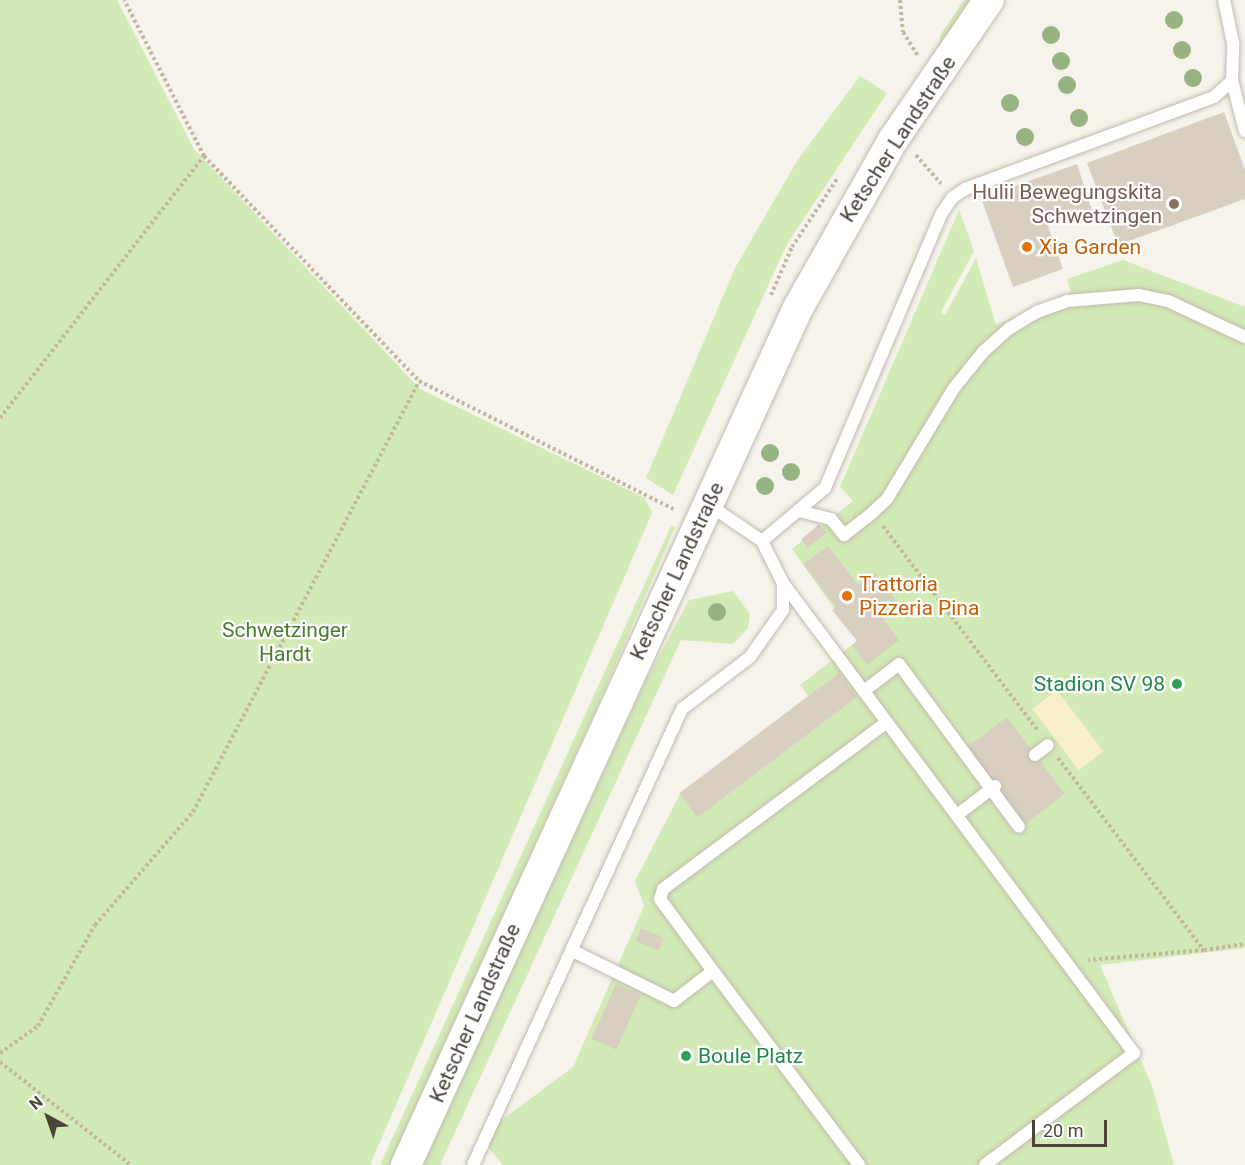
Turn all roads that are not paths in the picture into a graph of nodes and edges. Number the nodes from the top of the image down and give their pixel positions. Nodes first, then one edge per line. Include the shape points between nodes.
1 (989, 0) edge
2 (1224, 0) edge
3 (1232, 81) junction
4 (1245, 131) edge
5 (1245, 337) edge
6 (709, 505) junction
7 (799, 511) junction
8 (762, 541) junction
9 (783, 583) junction
10 (864, 690) junction
11 (887, 722) junction
12 (1048, 745) road end
13 (1035, 755) dead end
14 (993, 787) junction
15 (957, 815) junction
16 (1019, 828) dead end
17 (571, 950) junction
18 (713, 971) junction
19 (406, 1165) edge
20 (473, 1165) edge
21 (859, 1165) edge
22 (985, 1165) edge

1 - 6 street, Ketscher Landstraße via 893,140 842,225 798,308
2 - 3 lane via 1233,44
3 - 4 lane
3 - 7 lane via 1214,97 965,189 952,198 942,213 825,488
5 - 7 lane via 1168,301 1139,295 1067,301 1037,312 1010,328 983,352 954,388 886,499 873,513 844,535 831,519
6 - 8 lane
6 - 19 street, Ketscher Landstraße
7 - 8 lane
8 - 9 lane
9 - 10 lane
9 - 17 lane via 783,610 750,657 682,709
10 - 11 lane
10 - 14 lane via 899,664
11 - 15 lane
11 - 18 lane via 663,889 660,898
12 - 13 lane
14 - 15 lane
14 - 16 lane
15 - 22 lane via 1134,1053
17 - 18 lane via 674,1001
17 - 20 lane
18 - 21 lane

